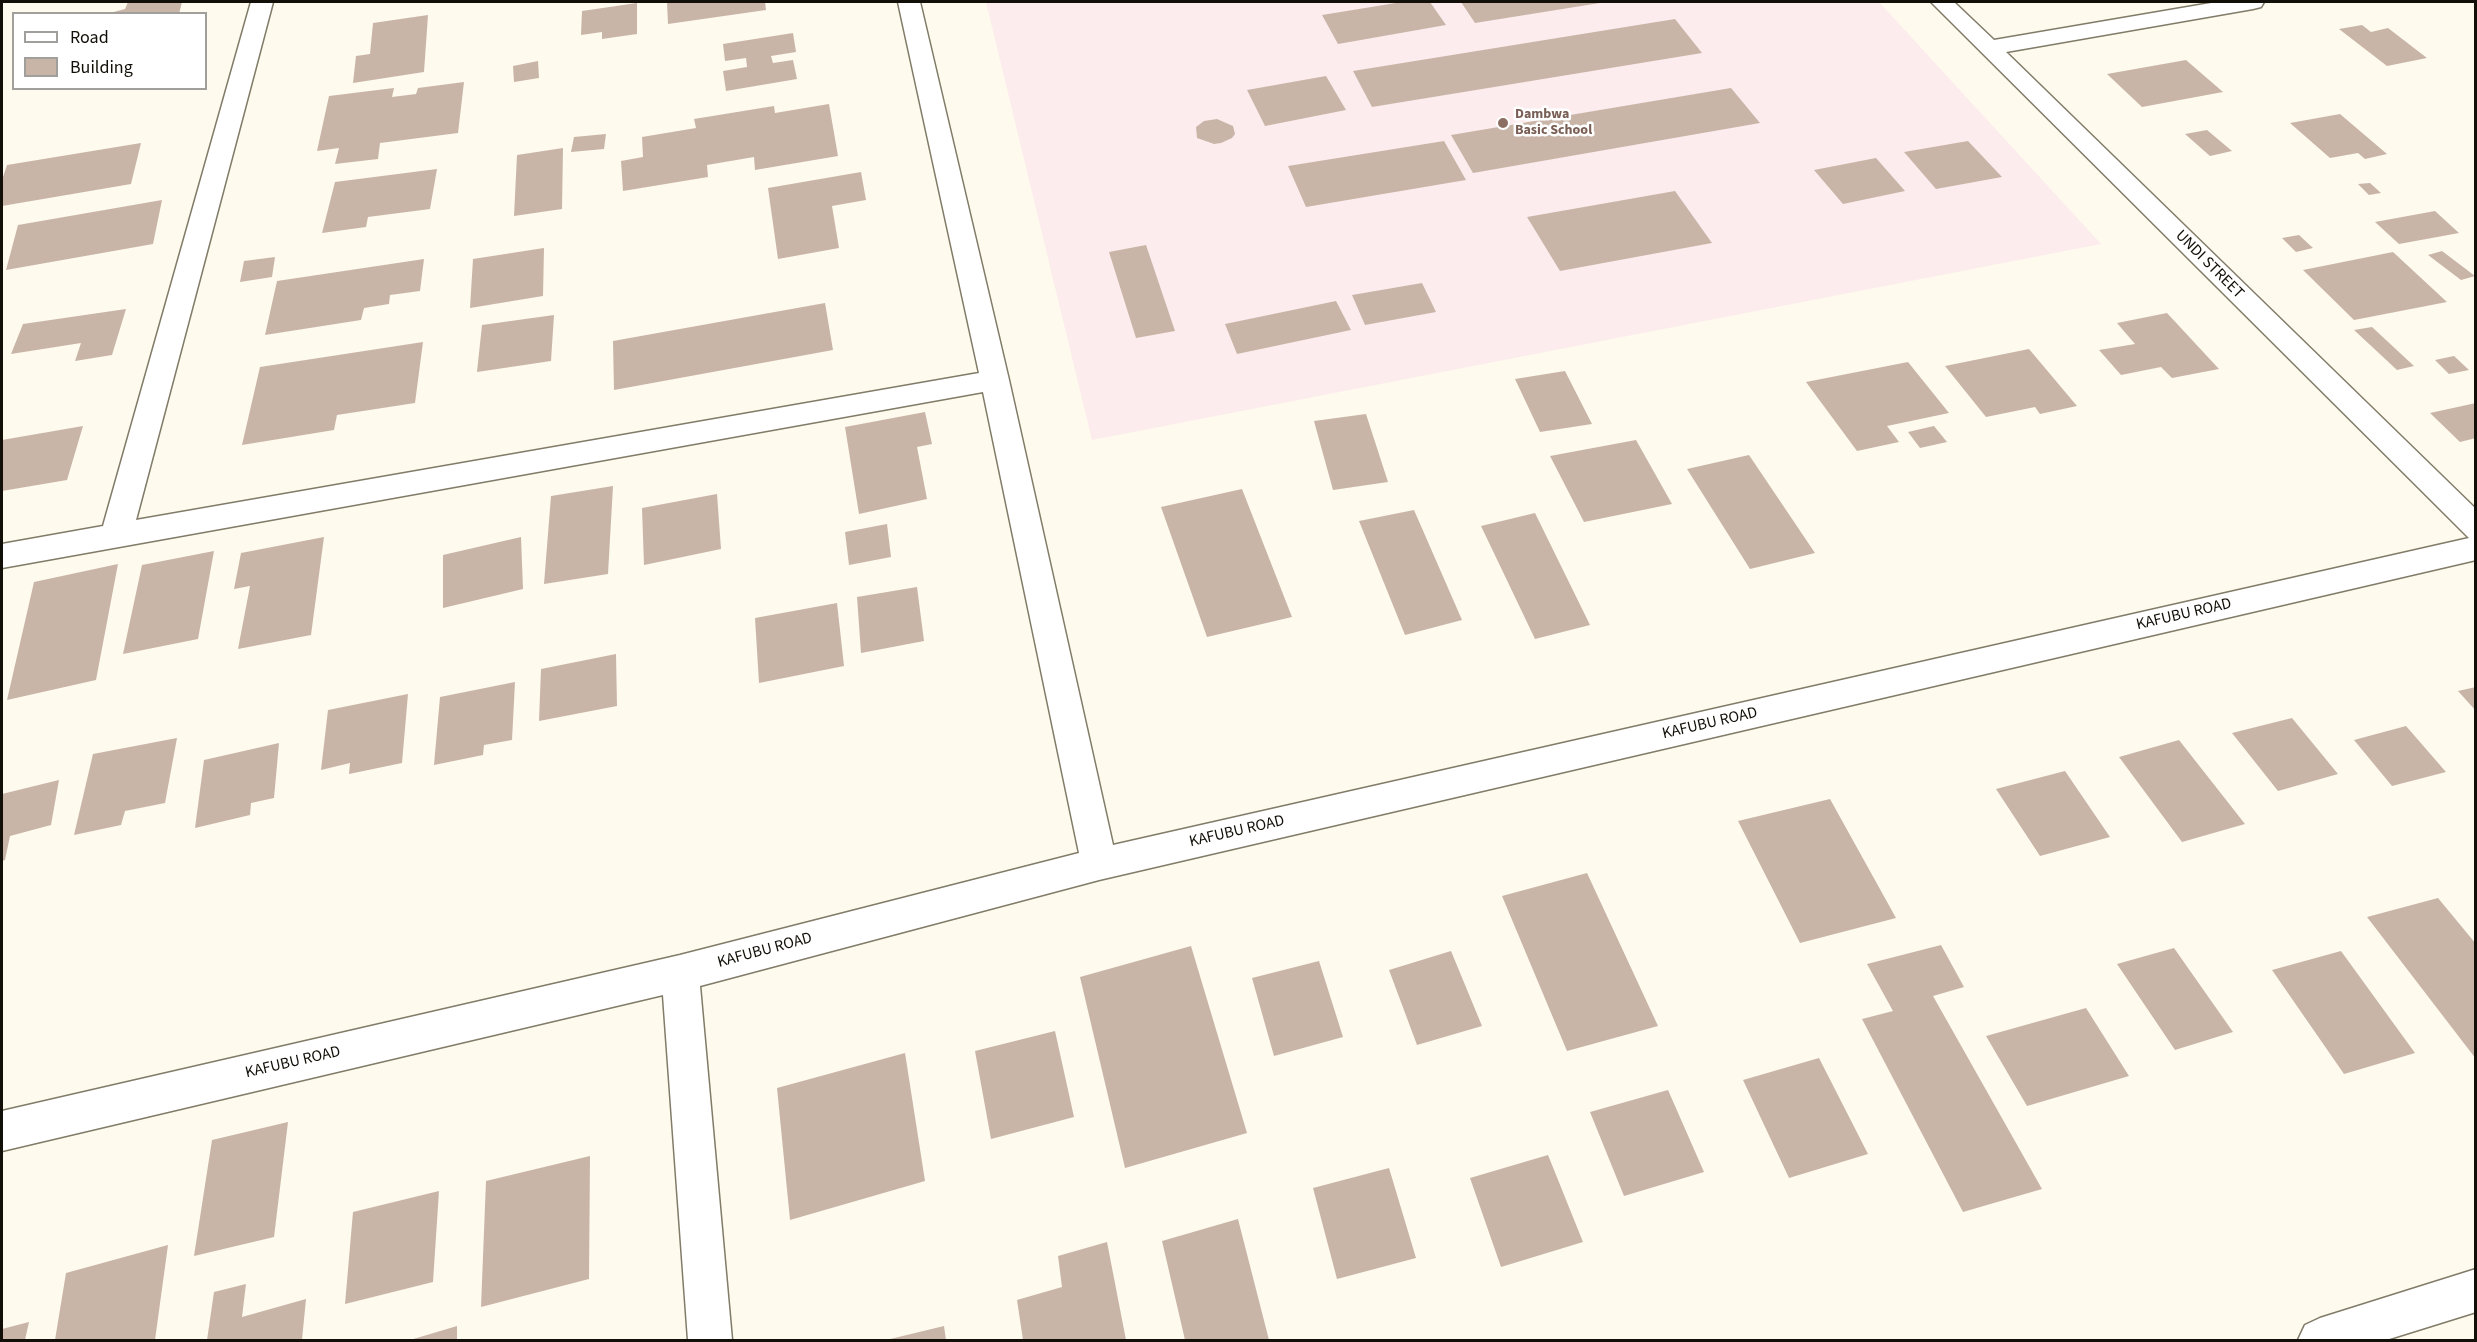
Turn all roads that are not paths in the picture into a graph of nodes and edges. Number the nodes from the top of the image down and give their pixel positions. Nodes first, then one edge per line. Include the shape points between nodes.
1 (262, 2) edge
2 (909, 2) edge
3 (1942, 2) edge
4 (2253, 2) edge
5 (1989, 48) junction
6 (995, 380) junction
7 (2475, 528) edge
8 (116, 536) junction
9 (2475, 549) edge
10 (2, 556) edge
11 (1099, 864) junction
12 (680, 973) junction
13 (2, 1131) edge
14 (2475, 1290) edge
15 (710, 1341) edge
16 (2320, 1341) edge

1 - 8 street
2 - 6 street
3 - 5 street, UNDI STREET
4 - 5 street
5 - 7 street, UNDI STREET
6 - 8 street
6 - 11 street
8 - 10 street
9 - 11 street, KAFUBU ROAD
11 - 12 street, KAFUBU ROAD
12 - 13 street, KAFUBU ROAD
12 - 15 street
14 - 16 street

